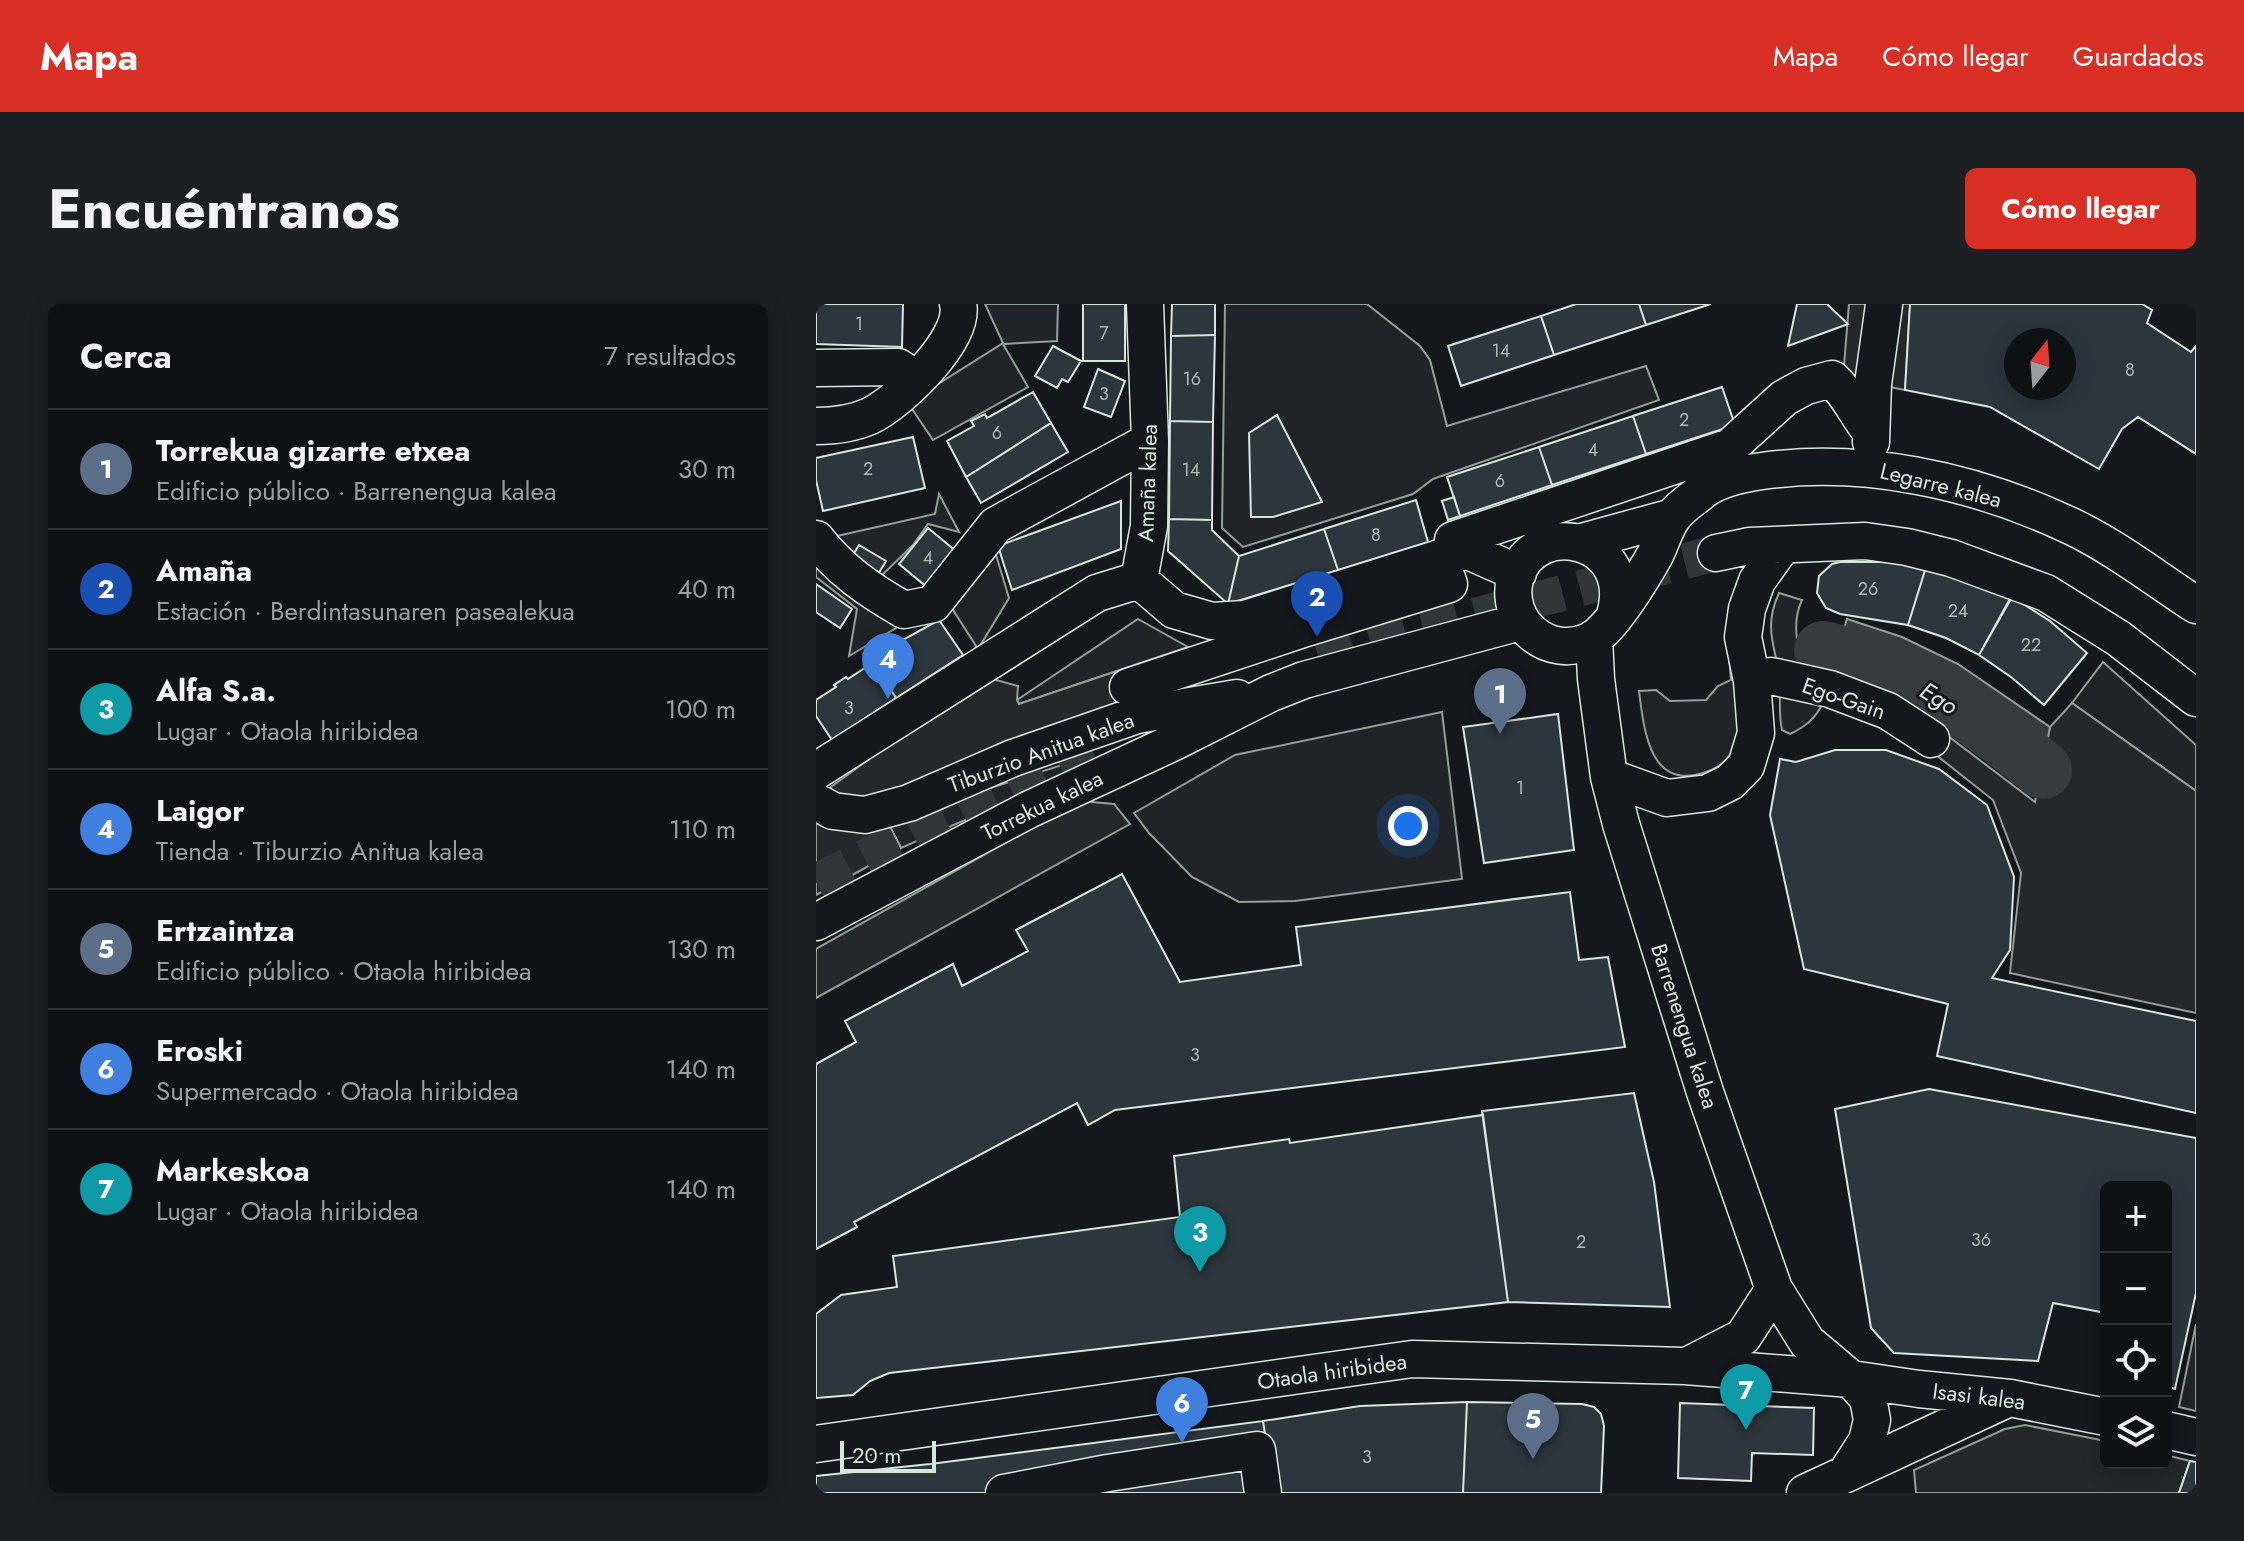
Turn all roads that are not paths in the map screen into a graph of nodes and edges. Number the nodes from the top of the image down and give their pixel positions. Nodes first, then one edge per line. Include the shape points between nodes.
1 (958, 304) edge
2 (1145, 304) edge
3 (1884, 305) edge
4 (816, 368) edge
5 (916, 379) junction
6 (816, 426) edge
7 (1871, 432) junction
8 (1150, 441) junction
9 (1869, 468) junction
10 (1673, 517) junction
11 (816, 539) edge
12 (1578, 543) junction
13 (1782, 546) junction
14 (1446, 549) junction
15 (1716, 553) tunnel mouth
16 (1518, 573) junction
17 (1139, 580) junction
18 (2196, 605) edge
19 (1520, 622) junction
20 (1604, 628) junction
21 (1762, 678) junction
22 (1128, 687) dead end
23 (1271, 693) junction
24 (2196, 698) edge
25 (1931, 739) dead end
26 (816, 771) edge
27 (1609, 777) junction
28 (816, 802) edge
29 (816, 922) edge
30 (1774, 1289) junction
31 (1685, 1366) junction
32 (1851, 1379) junction
33 (2010, 1398) junction
34 (2100, 1416) edge
35 (2172, 1431) edge
36 (2196, 1437) edge
37 (816, 1444) edge
38 (1847, 1472) junction
39 (1004, 1493) edge
40 (1263, 1493) edge
41 (1805, 1493) edge

1 - 5 street via 951,336
2 - 8 street, Amaña kalea
3 - 7 street
4 - 5 street via 898,367
5 - 6 street via 871,415 840,426
7 - 9 street
7 - 14 street via 1832,379 1784,398 1730,447
8 - 11 street via 996,525 933,604 904,610 834,563
8 - 17 street, Amaña kalea via 1149,526
9 - 10 street, Legarre kalea via 1790,467 1739,474 1704,489
9 - 18 street, Legarre kalea via 1996,496 2064,523
10 - 12 street
10 - 20 street via 1655,555
12 - 16 street via 1553,542 1536,550
12 - 20 street via 1604,556 1613,570 1619,594
13 - 15 street
13 - 21 street via 1759,596 1747,609 1743,637
13 - 24 street via 1865,541 1951,558 1992,573 2046,593 2118,638
14 - 16 street via 1466,550
14 - 17 street via 1245,619 1212,621 1174,610
14 - 22 street via 1449,584
16 - 19 street via 1514,597
17 - 26 street via 1097,593
19 - 20 street via 1542,641 1558,646 1574,646
19 - 23 street
20 - 27 street, Barrenengua kalea via 1596,679
21 - 25 street, Ego-Gain via 1830,689 1888,711
21 - 27 street via 1746,766 1730,782 1708,793 1667,798
23 - 28 street, Tiburzio Anitua kalea via 1137,715 865,815 833,811
23 - 29 street, Torrekua kalea via 1028,810
27 - 30 street, Barrenengua kalea via 1705,1092
30 - 31 street via 1743,1337
30 - 32 street, Barrenengua kalea via 1807,1342
31 - 32 street, Otaola hiribidea
31 - 37 street, Otaola hiribidea via 1412,1359
32 - 33 street, Isasi kalea
32 - 38 street via 1868,1398 1872,1420 1867,1441
33 - 34 street, Isasi kalea
33 - 38 street
35 - 36 street
38 - 41 street
39 - 40 street via 1257,1450

